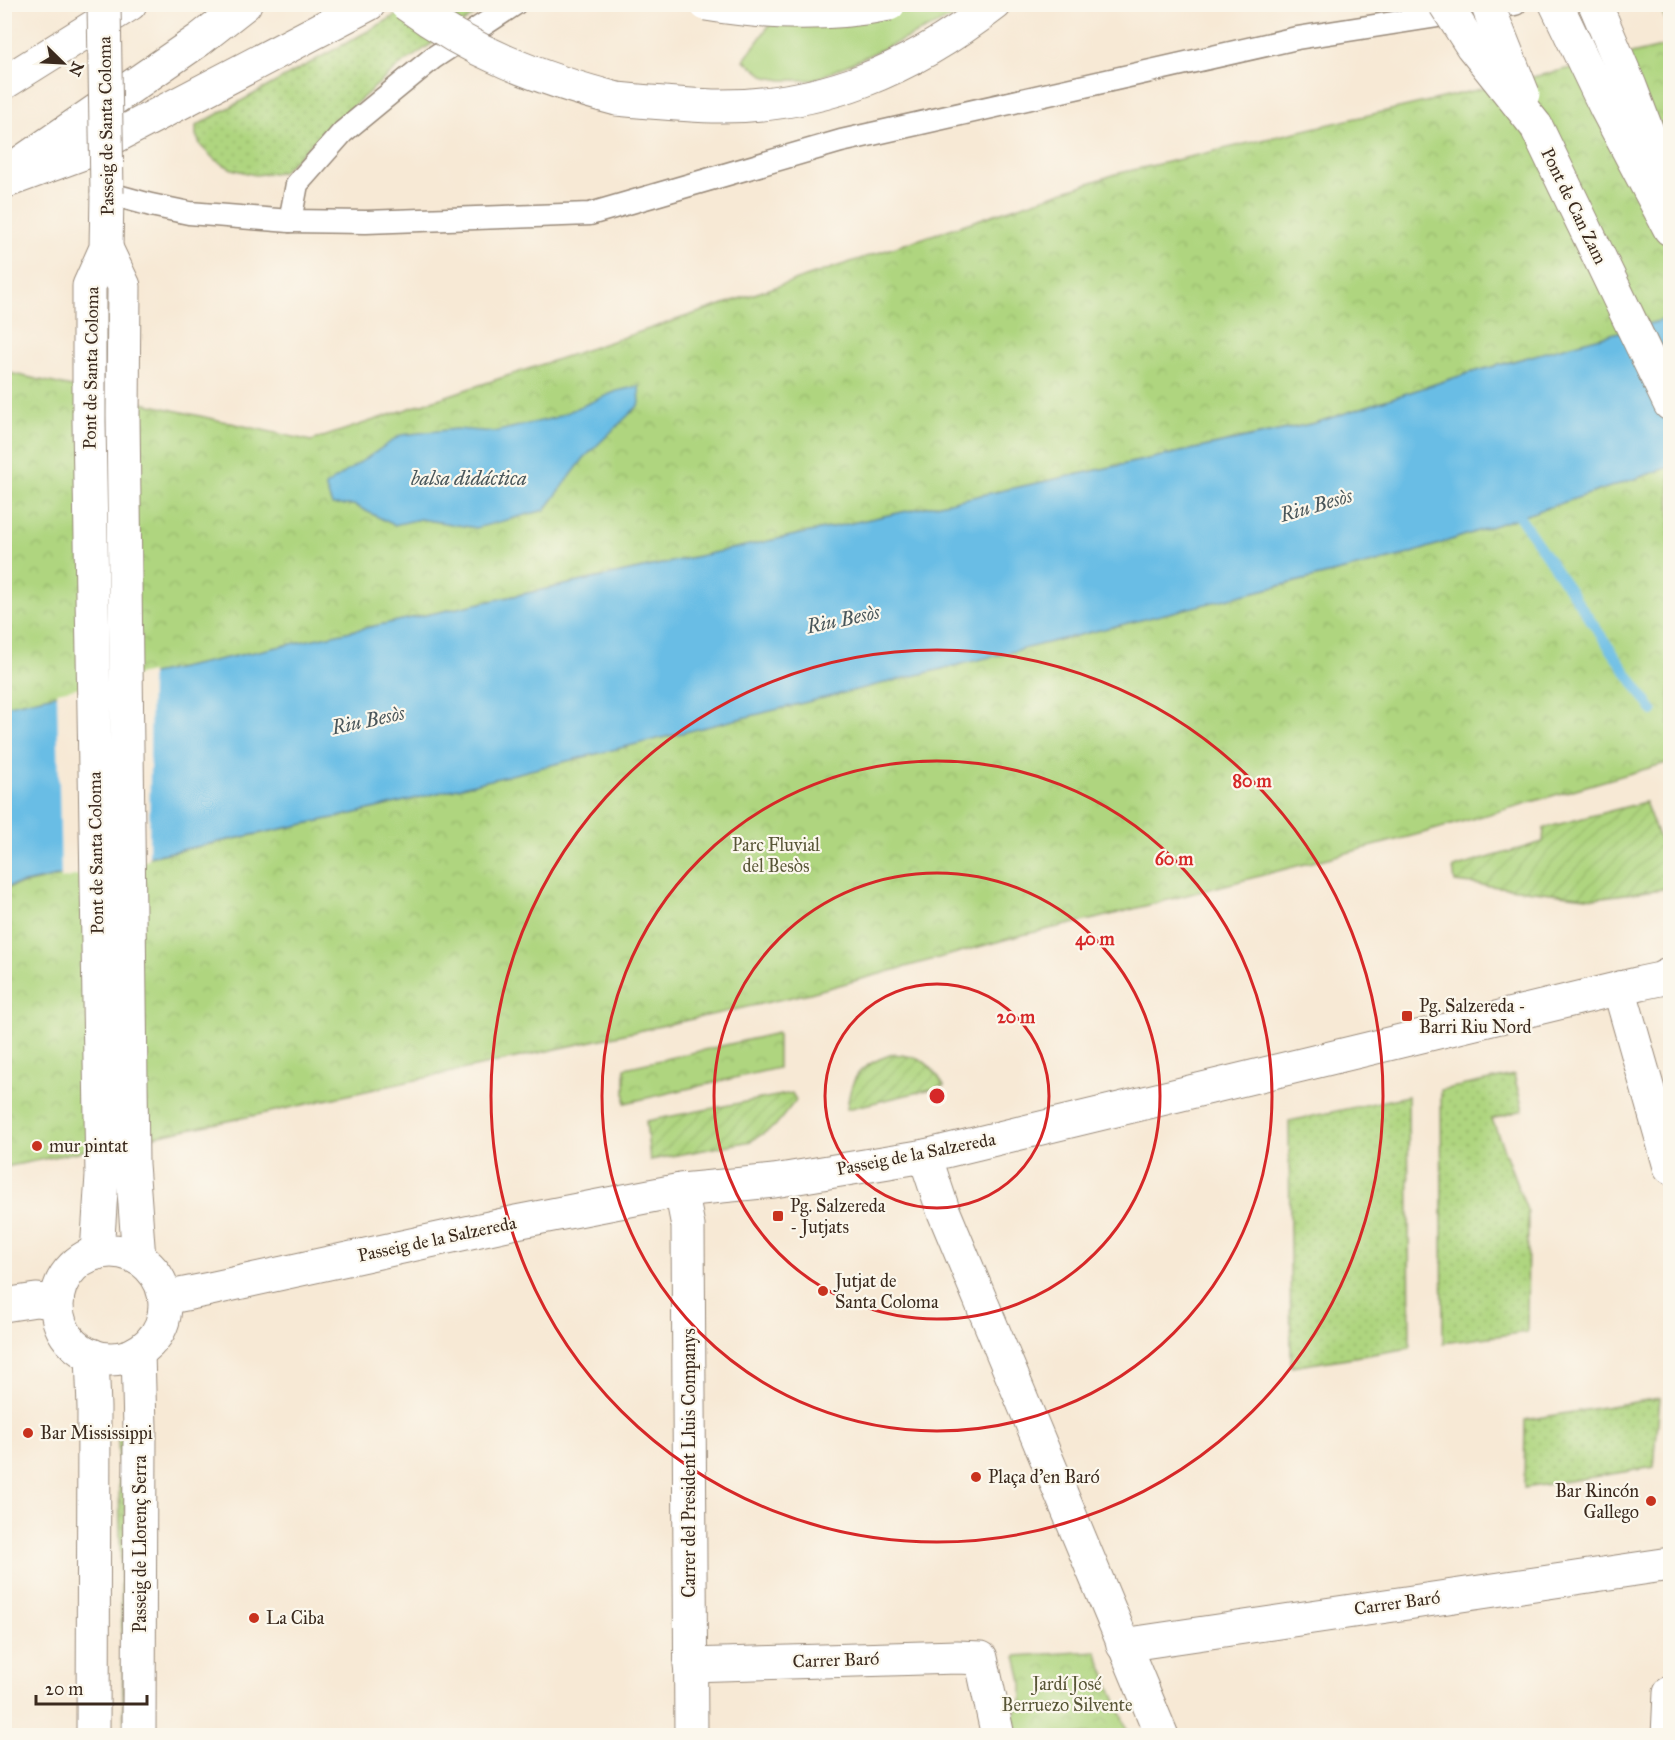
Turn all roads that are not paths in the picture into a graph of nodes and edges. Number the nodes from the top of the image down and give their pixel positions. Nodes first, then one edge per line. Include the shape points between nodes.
1 (86, 4) edge
2 (104, 4) edge
3 (129, 4) edge
4 (245, 4) edge
5 (369, 4) edge
6 (406, 4) edge
7 (515, 4) edge
8 (706, 4) edge
9 (889, 4) edge
10 (995, 4) edge
11 (1445, 4) edge
12 (1465, 4) edge
13 (1487, 4) edge
14 (1515, 4) edge
15 (1556, 4) edge
16 (1595, 4) edge
17 (38, 63) junction
18 (4, 83) edge
19 (1536, 126) junction
20 (4, 174) edge
21 (4, 182) edge
22 (107, 193) junction
23 (1671, 193) edge
24 (290, 221) junction
25 (1671, 229) edge
26 (106, 248) junction
27 (1671, 404) edge
28 (1667, 973) edge
29 (1619, 988) junction
30 (925, 1156) junction
31 (1671, 1167) edge
32 (117, 1174) junction
33 (681, 1190) junction
34 (97, 1253) junction
35 (139, 1259) junction
36 (165, 1298) junction
37 (57, 1302) junction
38 (4, 1305) edge
39 (138, 1352) junction
40 (92, 1355) junction
41 (1671, 1563) edge
42 (1123, 1644) junction
43 (690, 1665) junction
44 (1671, 1693) edge
45 (93, 1736) edge
46 (139, 1736) edge
47 (691, 1736) edge
48 (998, 1736) edge
49 (1162, 1736) edge
50 (1668, 1736) edge

1 - 17 main road
2 - 22 main road, Passeig de Santa Coloma, bridge
3 - 17 main road
4 - 20 main road
5 - 21 main road via 86,152
6 - 10 main road, bridge via 469,45 580,90 617,99 714,106 755,105 841,89 906,63 966,27
7 - 24 lane via 433,58 343,132 297,184
8 - 9 main road, bridge via 785,13
11 - 19 main road, bridge via 1472,46
12 - 19 main road, bridge
13 - 19 main road, Pont de Can Zam, bridge
14 - 24 lane via 1297,38 841,141 590,214
15 - 25 main road
16 - 23 main road
17 - 18 main road
19 - 27 main road, Pont de Can Zam
22 - 24 lane via 189,213
22 - 26 main road, Passeig de Santa Coloma
26 - 32 main road, Pont de Santa Coloma via 124,286
26 - 32 main road, Pont de Santa Coloma via 89,286 90,470
28 - 29 main road, Passeig de la Salzereda
29 - 30 main road, Passeig de la Salzereda
29 - 31 main road
30 - 33 main road, Passeig de la Salzereda via 774,1181
30 - 42 main road via 943,1210
32 - 34 main road, Pont de Santa Coloma
32 - 35 main road, Pont de Santa Coloma
33 - 36 main road, Passeig de la Salzereda
33 - 43 main road, Carrer del President Lluis Companys via 688,1226
34 - 35 main road via 114,1251
34 - 37 main road via 71,1269
35 - 36 main road via 156,1276
36 - 39 main road via 164,1318 158,1331
37 - 38 main road via 36,1300
37 - 40 main road via 66,1335 83,1352
39 - 40 main road via 116,1359
39 - 46 main road, Passeig de Llorenç Serra
40 - 45 main road
41 - 42 main road, Carrer Baró
42 - 49 main road
43 - 47 main road, Carrer del President Lluis Companys
43 - 48 main road, Carrer Baró via 981,1658
44 - 50 main road

